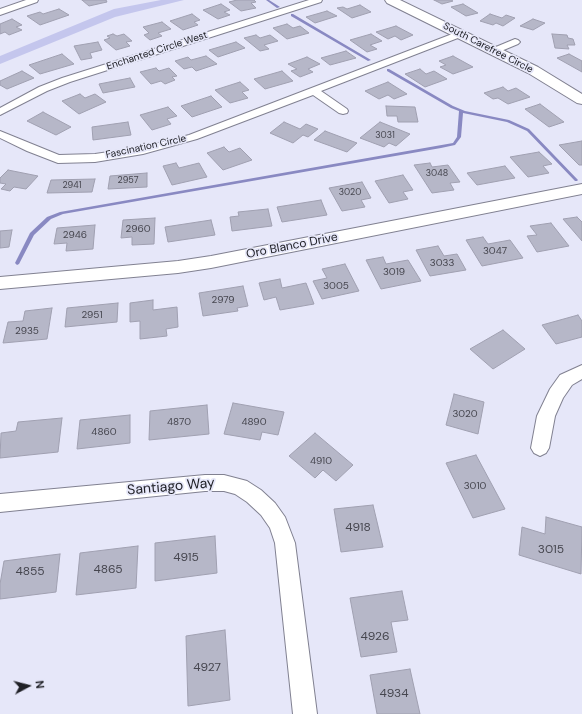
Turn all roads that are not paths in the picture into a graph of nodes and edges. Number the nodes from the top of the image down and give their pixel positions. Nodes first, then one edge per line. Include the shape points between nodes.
1 (34, 0) edge
2 (318, 0) edge
3 (391, 0) edge
4 (0, 12) edge
5 (460, 34) junction
6 (514, 42) dead end
7 (494, 51) junction
8 (313, 90) junction
9 (582, 100) edge
10 (343, 111) dead end
11 (0, 112) edge
12 (0, 134) edge
13 (582, 189) edge
14 (0, 283) edge
15 (582, 371) edge
16 (540, 448) dead end
17 (0, 503) edge
18 (305, 714) edge

1 - 4 street
2 - 11 street, Enchanted Circle West via 66,80
3 - 5 main road, South Carefree Circle
5 - 7 main road, South Carefree Circle
5 - 8 street, Fascination Circle
6 - 7 street
7 - 9 main road, South Carefree Circle
8 - 10 street
8 - 12 street, Fascination Circle via 177,142 95,158 58,159
13 - 14 street, Oro Blanco Drive via 204,263
15 - 16 street via 566,380 556,394 546,416
17 - 18 street, Santiago Way via 205,483 224,483 240,487 254,496 278,523 285,543

